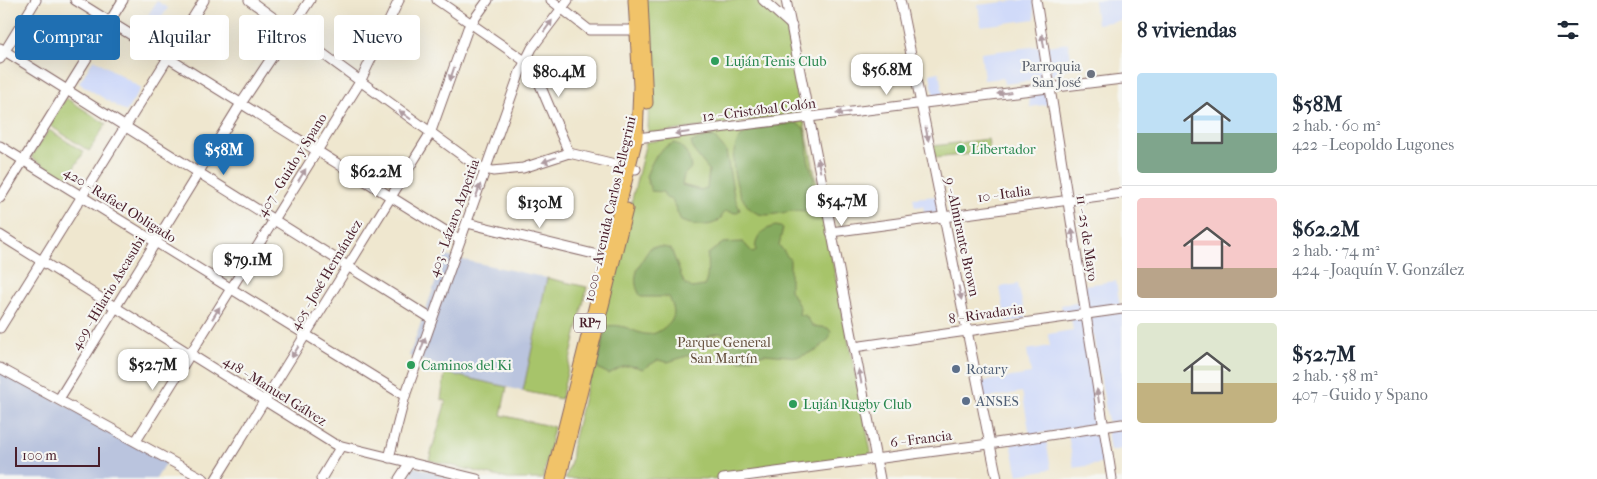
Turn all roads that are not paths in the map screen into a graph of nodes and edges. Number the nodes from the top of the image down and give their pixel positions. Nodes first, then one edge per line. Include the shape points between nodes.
1 (36, 0) edge
2 (75, 0) edge
3 (123, 0) edge
4 (204, 0) edge
5 (249, 0) edge
6 (310, 0) edge
7 (398, 0) edge
8 (437, 0) edge
9 (488, 0) edge
10 (551, 0) edge
11 (568, 0) edge
12 (634, 0) edge
13 (642, 0) edge
14 (763, 0) edge
15 (786, 0) edge
16 (900, 0) edge
17 (1036, 0) edge
18 (562, 8) junction
19 (99, 15) edge
20 (113, 15) edge
21 (195, 15) edge
22 (270, 15) edge
23 (299, 15) edge
24 (470, 22) junction
25 (792, 26) junction
26 (636, 30) junction
27 (2, 53) edge
28 (324, 55) edge
29 (85, 60) edge
30 (167, 60) edge
31 (171, 60) edge
32 (269, 60) edge
33 (525, 61) junction
34 (1122, 79) edge
35 (360, 82) junction
36 (1050, 88) junction
37 (66, 91) junction
38 (921, 103) junction
39 (240, 105) junction
40 (810, 117) junction
41 (124, 127) junction
42 (430, 134) junction
43 (640, 138) junction
44 (0, 146) edge
45 (317, 151) junction
46 (569, 153) junction
47 (23, 160) junction
48 (633, 168) junction
49 (486, 170) junction
50 (198, 173) junction
51 (1122, 193) edge
52 (80, 196) junction
53 (0, 198) edge
54 (390, 198) junction
55 (1068, 199) junction
56 (944, 216) junction
57 (274, 220) junction
58 (467, 223) junction
59 (831, 232) junction
60 (0, 235) edge
61 (460, 240) junction
62 (155, 242) junction
63 (606, 257) junction
64 (42, 261) junction
65 (347, 266) junction
66 (230, 289) junction
67 (116, 307) junction
68 (1122, 308) edge
69 (1084, 314) junction
70 (432, 319) junction
71 (0, 328) edge
72 (967, 331) junction
73 (305, 336) junction
74 (854, 347) junction
75 (190, 354) junction
76 (0, 368) edge
77 (405, 396) junction
78 (59, 399) junction
79 (265, 401) junction
80 (1122, 424) edge
81 (1103, 427) junction
82 (136, 441) junction
83 (989, 444) junction
84 (341, 446) junction
85 (389, 458) junction
86 (876, 458) junction
87 (410, 462) junction
88 (764, 476) edge
89 (204, 479) edge
90 (216, 479) edge
91 (321, 479) edge
92 (399, 479) edge
93 (477, 479) edge
94 (552, 479) edge
95 (560, 479) edge
96 (723, 479) edge
97 (880, 479) edge
98 (997, 479) edge
99 (1112, 479) edge

1 - 27 street
2 - 19 street
3 - 20 street
4 - 21 street
5 - 22 street
6 - 23 street, 409 - Hilario Ascasubi
7 - 35 street, 407 - Guido y Spano
8 - 24 street
9 - 24 street, 405 - José Hernández
10 - 18 street
11 - 18 street, 403 - Lázaro Azpeitia
12 - 26 main road, 1000 - Avenida Carlos Pellegrini / RP7
13 - 43 main road, 1000 - Avenida Carlos Pellegrini / RP7 via 647,87
14 - 25 street
15 - 25 street
16 - 38 street, 9 - Almirante Brown
36 -> 17 street, 11 - 25 de Mayo
18 - 26 street via 589,30
33 -> 18 street, 403 - Lázaro Azpeitia
24 - 33 street
24 -> 42 street, 405 - José Hernández
25 - 40 street
26 - 43 main road, 1000 - Avenida Carlos Pellegrini / RP7
27 - 37 street
28 - 35 street
29 - 37 street
30 - 41 street
31 - 39 street
32 - 39 street, 409 - Hilario Ascasubi
33 - 46 street via 534,70
33 - 49 street, 403 - Lázaro Azpeitia
34 - 36 street, 12 - Cristóbal Colón
42 -> 35 street
35 - 45 street, 407 - Guido y Spano
36 -> 38 street, 12 - Cristóbal Colón
36 - 55 street, 11 - 25 de Mayo
37 - 41 street
37 - 47 street
38 -> 40 street, 12 - Cristóbal Colón
38 -> 56 street, 9 - Almirante Brown
39 - 45 street
39 - 50 street, 409 - Hilario Ascasubi
40 -> 43 street, 12 - Cristóbal Colón
59 -> 40 street
41 - 50 street
41 - 52 street
42 - 49 street
42 - 54 street, 405 - José Hernández
43 - 48 main road, 1000 - Avenida Carlos Pellegrini / RP7
44 - 47 street, 420 - Rafael Obligado
45 - 54 street
57 -> 45 street, 407 - Guido y Spano
46 - 48 street
46 -> 49 street via 533,166
47 - 52 street, 420 - Rafael Obligado
47 - 53 street
48 - 63 main road, 1000 - Avenida Carlos Pellegrini / RP7
48 - 95 main road, 1000 - Avenida Carlos Pellegrini / RP7
58 -> 49 street, 403 - Lázaro Azpeitia
50 - 57 street
50 - 62 street, 409 - Hilario Ascasubi
51 - 55 street, 10 - Italia
52 - 62 street, 420 - Rafael Obligado
52 - 64 street
54 - 61 street
54 - 65 street, 405 - José Hernández
55 - 56 street, 10 - Italia
69 -> 55 street, 11 - 25 de Mayo
56 - 59 street, 10 - Italia
56 -> 72 street, 9 - Almirante Brown
57 - 65 street
57 - 66 street, 407 - Guido y Spano
58 - 61 street, 403 - Lázaro Azpeitia
58 - 63 street
59 - 74 street
60 - 64 street, 418 - Manuel Gálvez
61 - 70 street, 403 - Lázaro Azpeitia
62 - 66 street, 420 - Rafael Obligado
62 - 67 street, 409 - Hilario Ascasubi
63 - 94 main road, 1000 - Avenida Carlos Pellegrini / RP7
64 - 67 street, 418 - Manuel Gálvez
64 - 71 street
65 - 70 street
65 - 73 street, 405 - José Hernández
66 - 73 street, 420 - Rafael Obligado
75 -> 66 street, 407 - Guido y Spano
67 - 75 street, 418 - Manuel Gálvez
67 - 78 street, 409 - Hilario Ascasubi
68 - 69 street, 8 - Rivadavia
69 - 72 street, 8 - Rivadavia
81 -> 69 street, 11 - 25 de Mayo
77 -> 70 street, 403 - Lázaro Azpeitia
72 - 74 street, 8 - Rivadavia
72 - 83 street, 9 - Almirante Brown
73 - 77 street, 420 - Rafael Obligado
73 -> 79 street, 405 - José Hernández
86 -> 74 street
75 - 79 street, 418 - Manuel Gálvez
75 - 82 street, 407 - Guido y Spano
76 - 78 street
77 - 85 street, 403 - Lázaro Azpeitia
78 - 82 street
79 - 84 street, 418 - Manuel Gálvez
79 - 90 street, 405 - José Hernández
80 - 81 street, 6 - Francia
81 - 83 street, 6 - Francia
81 - 99 street, 11 - 25 de Mayo
82 - 89 street
83 - 86 street, 6 - Francia
83 - 98 street, 9 - Almirante Brown
84 - 85 street, 418 - Manuel Gálvez
84 - 91 street
85 - 87 street, 418 - Manuel Gálvez
86 - 88 street, 6 - Francia
86 - 97 street
87 - 92 street
87 - 93 street, 418 - Manuel Gálvez
88 - 96 street, 6 - Francia

